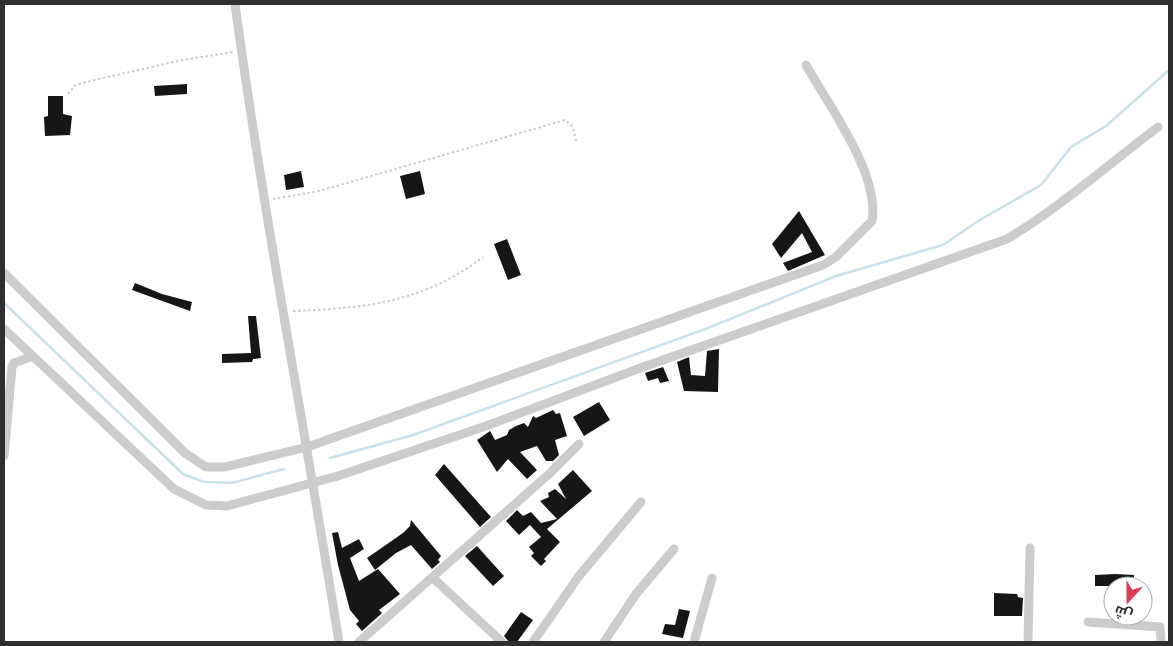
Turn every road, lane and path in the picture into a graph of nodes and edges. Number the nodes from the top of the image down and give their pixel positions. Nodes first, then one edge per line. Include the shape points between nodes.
1 (235, 4) edge
2 (242, 51) junction
3 (806, 65) dead end
4 (68, 94) dead end
5 (1158, 127) dead end
6 (577, 144) dead end
7 (265, 200) junction
8 (483, 257) dead end
9 (4, 273) edge
10 (283, 312) junction
11 (4, 329) edge
12 (33, 356) junction
13 (579, 444) dead end
14 (307, 447) junction
15 (4, 456) edge
16 (314, 482) junction
17 (641, 502) dead end
18 (1030, 548) dead end
19 (674, 549) dead end
20 (433, 578) junction
21 (712, 578) dead end
22 (1088, 622) dead end
23 (339, 642) edge
24 (360, 642) edge
25 (502, 642) edge
26 (533, 642) edge
27 (604, 642) edge
28 (694, 642) edge
29 (1028, 642) edge
30 (1161, 642) edge

1 - 2 street
2 - 4 path via 182,60 90,81 75,85
2 - 7 street
3 - 14 street via 858,154 873,193 872,221 836,257 823,265
5 - 16 street via 1042,218 1007,240 643,367 486,426
6 - 7 path via 572,126 565,120 319,191
7 - 10 street
8 - 10 path via 461,274 410,297 379,305
9 - 14 street via 185,453 206,466 225,467
10 - 14 street
11 - 12 street
12 - 15 street via 14,363 12,367
12 - 16 street via 167,482 188,497 206,505 227,506
13 - 20 street
14 - 16 street
16 - 23 street
17 - 26 street via 579,576
18 - 29 street
19 - 27 street via 636,594
20 - 24 street
20 - 25 street
21 - 28 street
22 - 30 street via 1160,627

